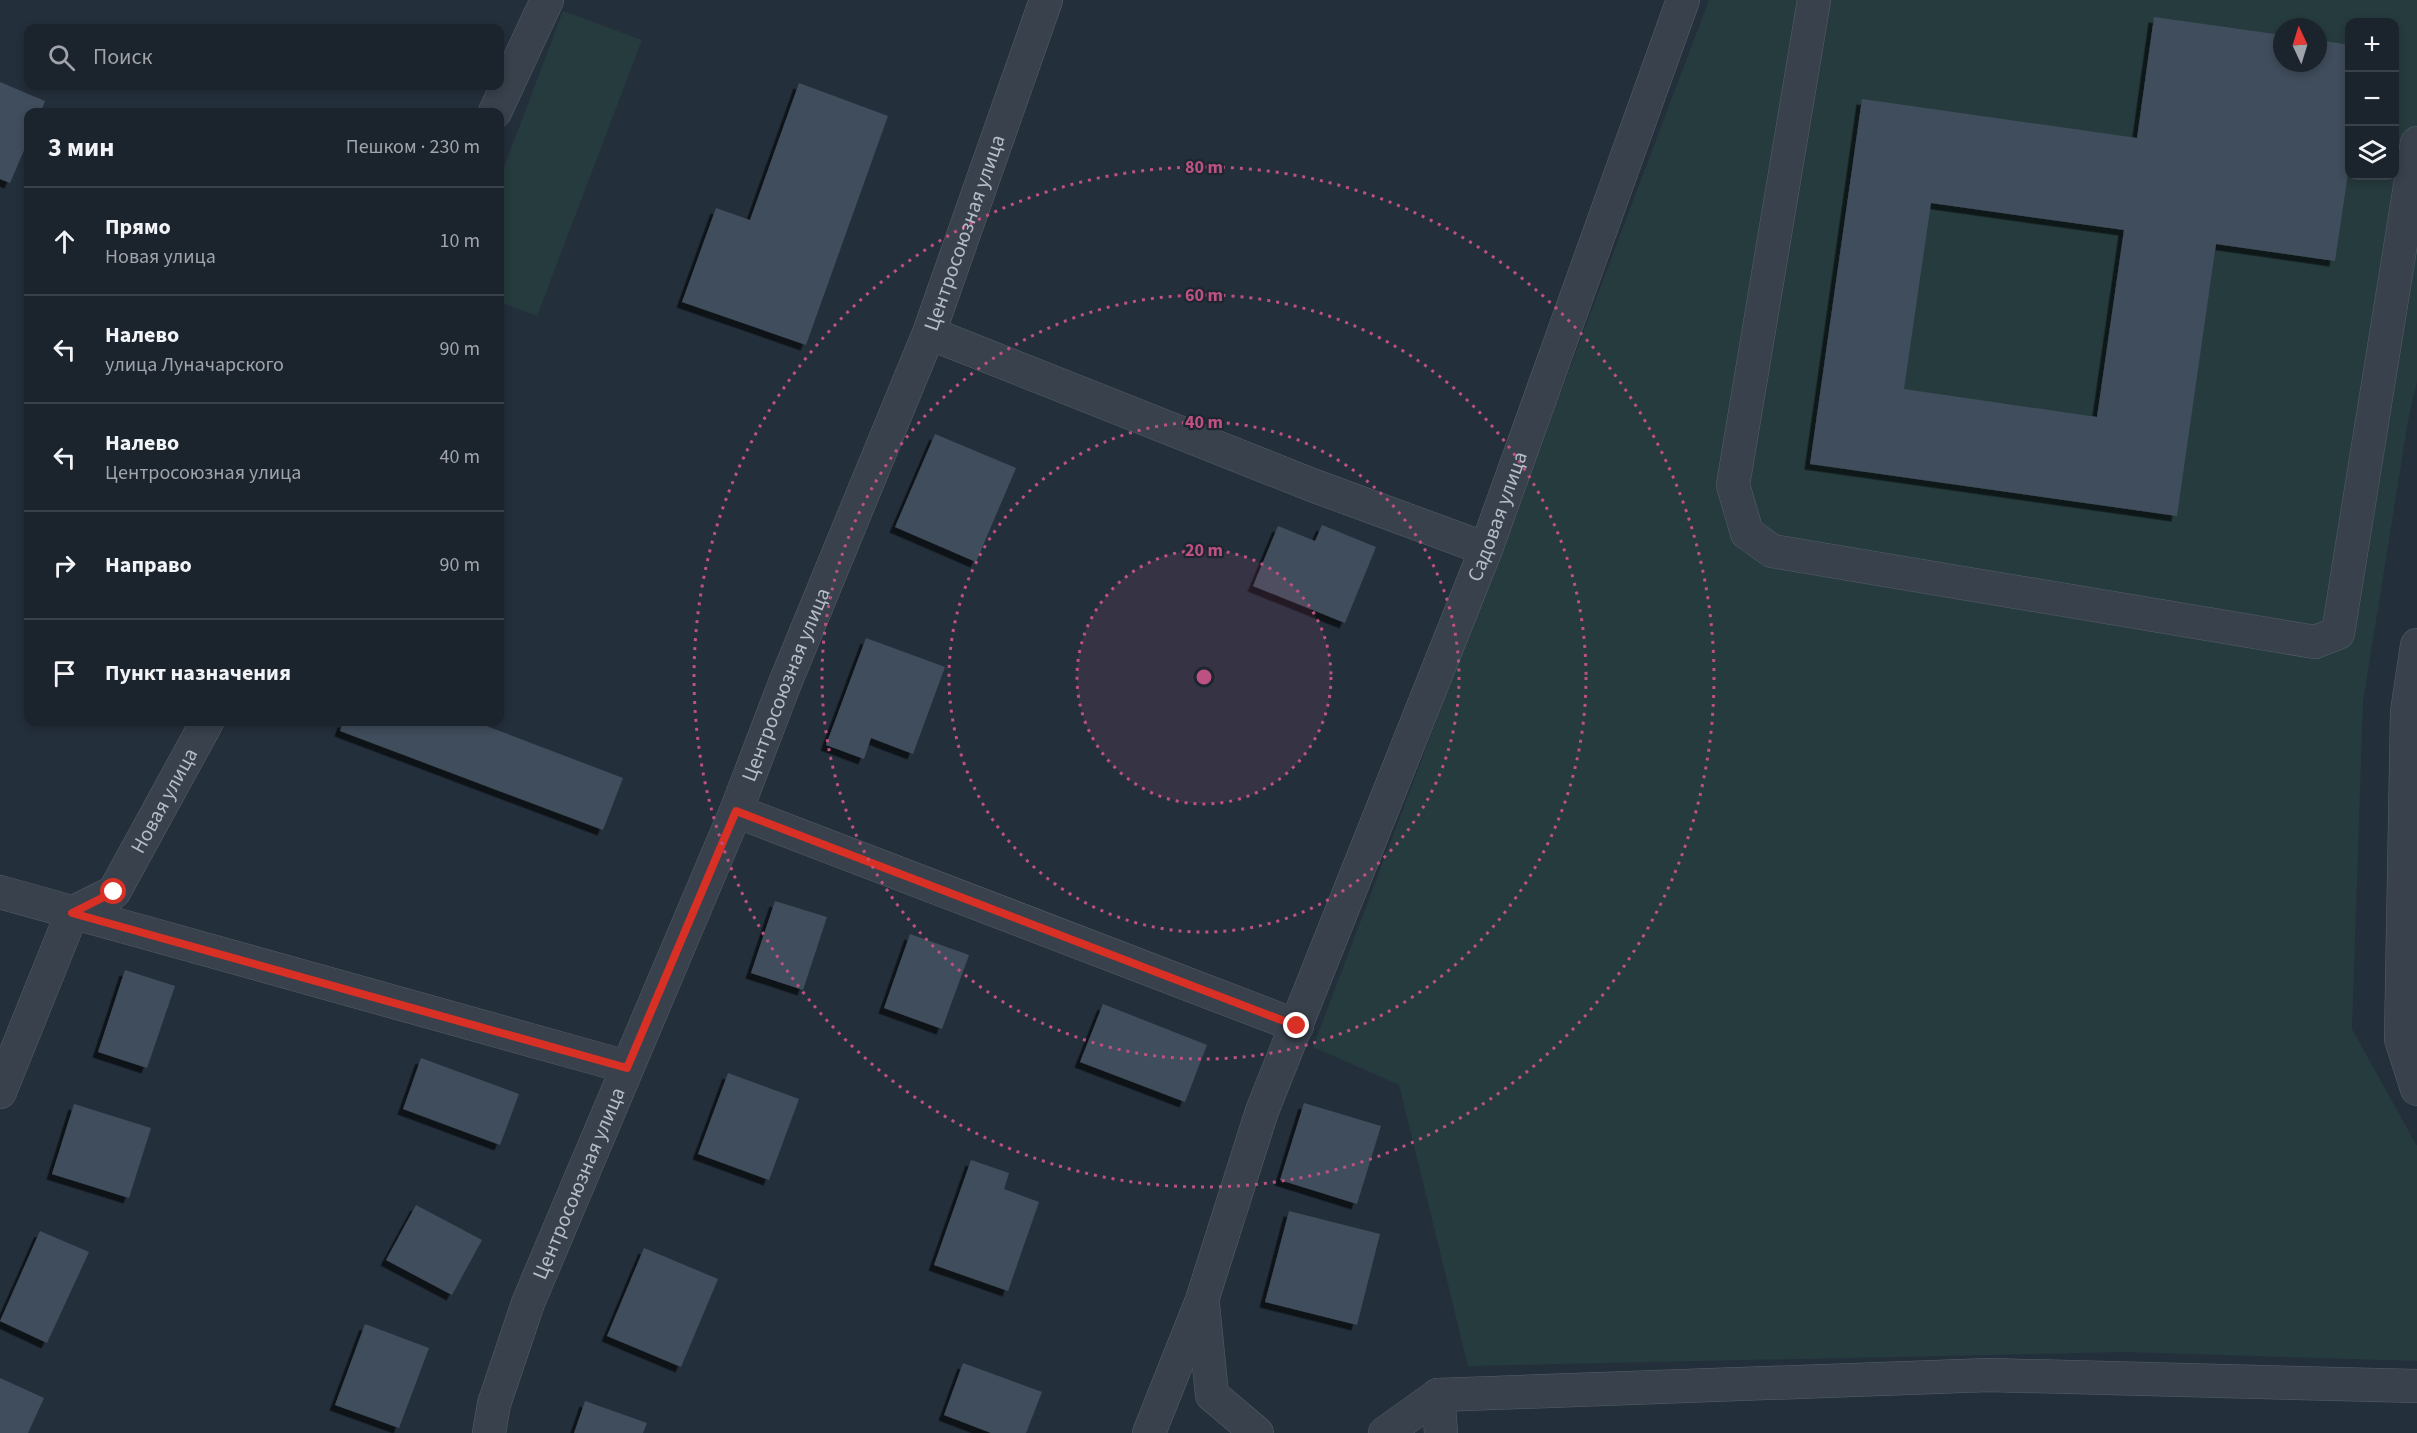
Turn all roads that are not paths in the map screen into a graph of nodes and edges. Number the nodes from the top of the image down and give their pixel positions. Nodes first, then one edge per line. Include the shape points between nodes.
1 (546, 0) edge
2 (1046, 0) edge
3 (1683, 0) edge
4 (1814, 0) edge
5 (497, 108) edge
6 (2417, 143) edge
7 (929, 333) junction
8 (1486, 549) junction
9 (2417, 645) edge
10 (205, 726) edge
11 (736, 811) junction
12 (0, 892) edge
13 (72, 913) junction
14 (1297, 1026) junction
15 (627, 1068) junction
16 (2417, 1089) edge
17 (0, 1092) edge
18 (1203, 1300) junction
19 (2417, 1386) edge
20 (1438, 1395) junction
21 (489, 1433) edge
22 (1149, 1433) edge
23 (1257, 1433) edge
24 (1385, 1433) edge
25 (1440, 1433) edge

1 - 5 street
2 - 7 street, Центросоюзная улица
3 - 8 street, Садовая улица
4 - 6 street via 1733,484 1747,533 1772,551 2315,642 2338,633
7 - 8 street via 1312,485
7 - 11 street, Центросоюзная улица
8 - 14 street, Садовая улица
9 - 16 street via 2407,712 2401,1039
10 - 13 street, Новая улица via 114,892
11 - 14 street
11 - 15 street, Центросоюзная улица
12 - 13 street
13 - 15 street
13 - 17 street
14 - 18 street, Садовая улица via 1262,1111
15 - 21 street, Центросоюзная улица via 528,1303 494,1404
18 - 22 street, Садовая улица
18 - 23 street via 1212,1395
19 - 20 street via 1989,1375
20 - 24 street
20 - 25 street

